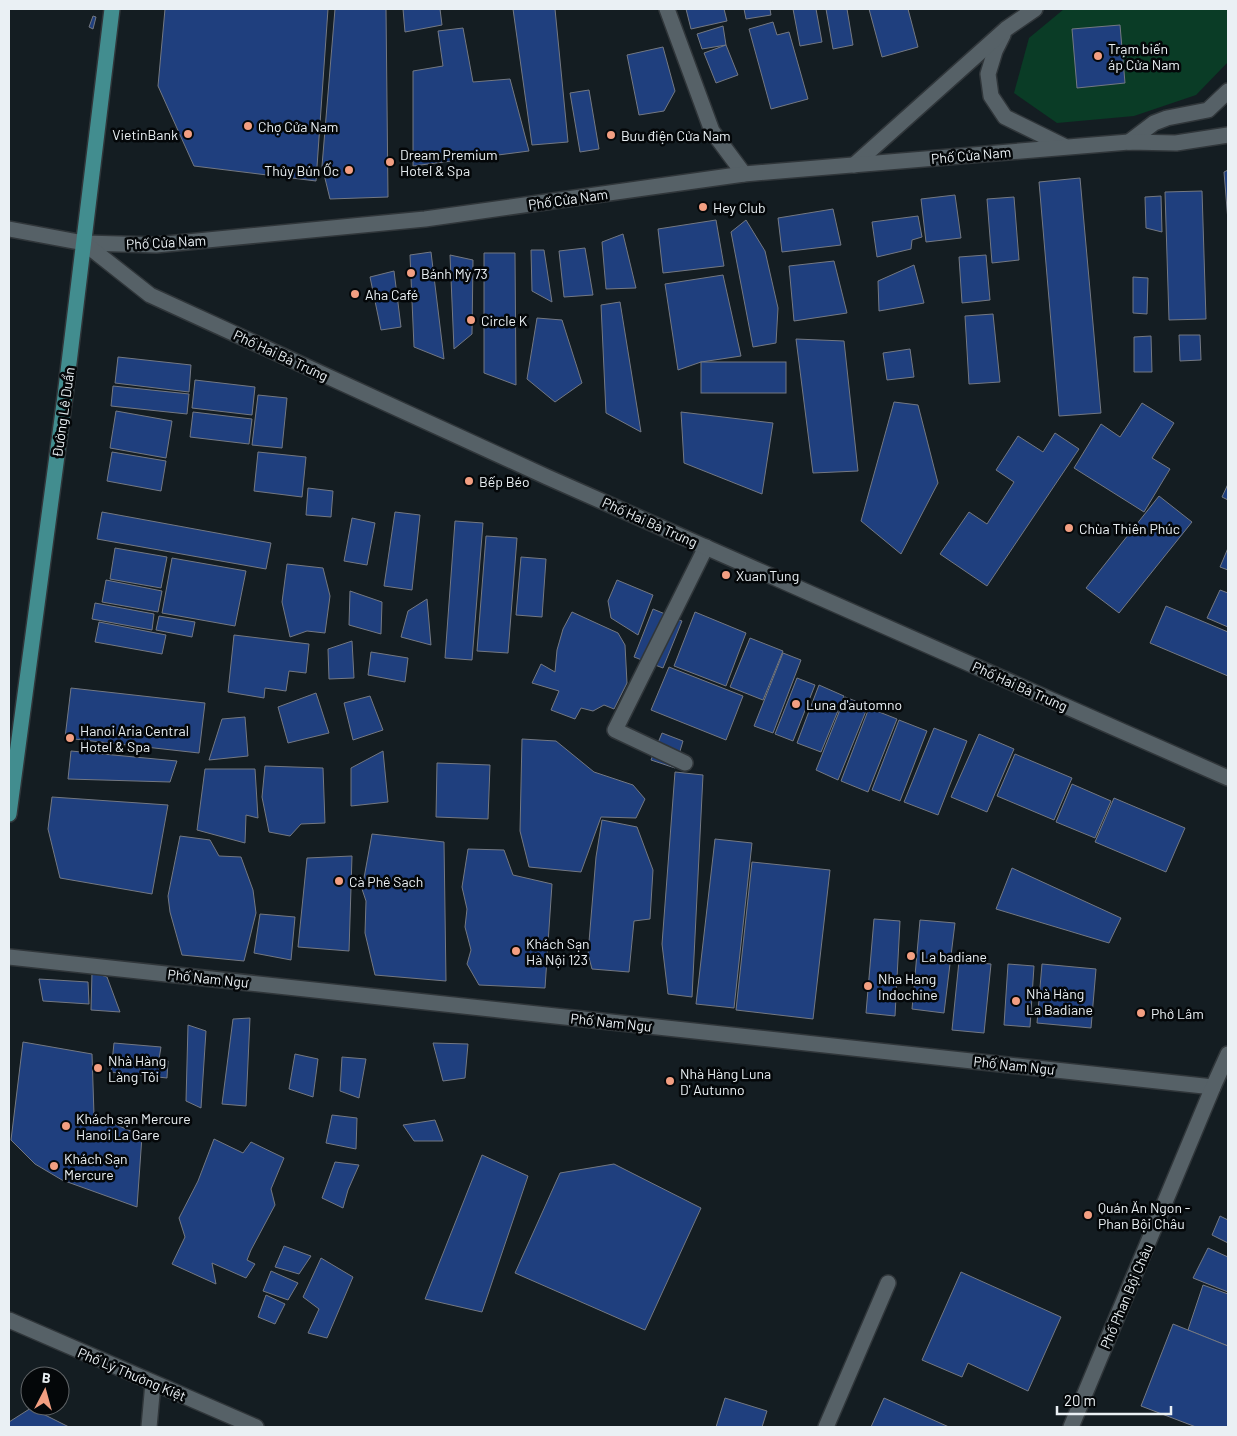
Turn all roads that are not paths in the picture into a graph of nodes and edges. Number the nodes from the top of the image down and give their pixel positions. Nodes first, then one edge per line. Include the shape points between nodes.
1 (112, 9) edge
2 (667, 9) edge
3 (1035, 9) edge
4 (1006, 29) junction
5 (1228, 91) edge
6 (1228, 135) edge
7 (1129, 142) junction
8 (1065, 147) junction
9 (854, 165) junction
10 (744, 174) junction
11 (9, 229) edge
12 (84, 243) junction
13 (706, 547) junction
14 (685, 763) dead end
15 (1228, 778) edge
16 (9, 814) edge
17 (9, 957) edge
18 (1228, 1054) edge
19 (1213, 1087) junction
20 (888, 1283) dead end
21 (9, 1320) edge
22 (153, 1383) junction
23 (149, 1427) edge
24 (256, 1427) edge
25 (826, 1427) edge
26 (1071, 1427) edge

1 - 12 main road, Đường Lê Duẩn
2 - 10 street via 712,131
3 - 4 street
4 - 8 street via 988,74 991,96 1006,117
4 - 9 street
5 - 7 street via 1208,110 1154,123
6 - 7 street, Phố Cửa Nam via 1176,144
7 - 8 street, Phố Cửa Nam
8 - 9 street, Phố Cửa Nam
9 - 10 street, Phố Cửa Nam
10 - 12 street, Phố Cửa Nam via 425,219 156,246
11 - 12 street, Phố Cửa Nam
12 - 13 street, Phố Hai Bà Trưng via 150,295
12 - 16 main road, Đường Lê Duẩn
13 - 14 street via 615,730
13 - 15 street, Phố Hai Bà Trưng
17 - 19 street, Phố Nam Ngư
18 - 19 street, Phố Phan Bội Châu
19 - 26 street, Phố Phan Bội Châu
20 - 25 street
21 - 22 street, Phố Lý Thường Kiệt
22 - 23 street
22 - 24 street, Phố Lý Thường Kiệt

